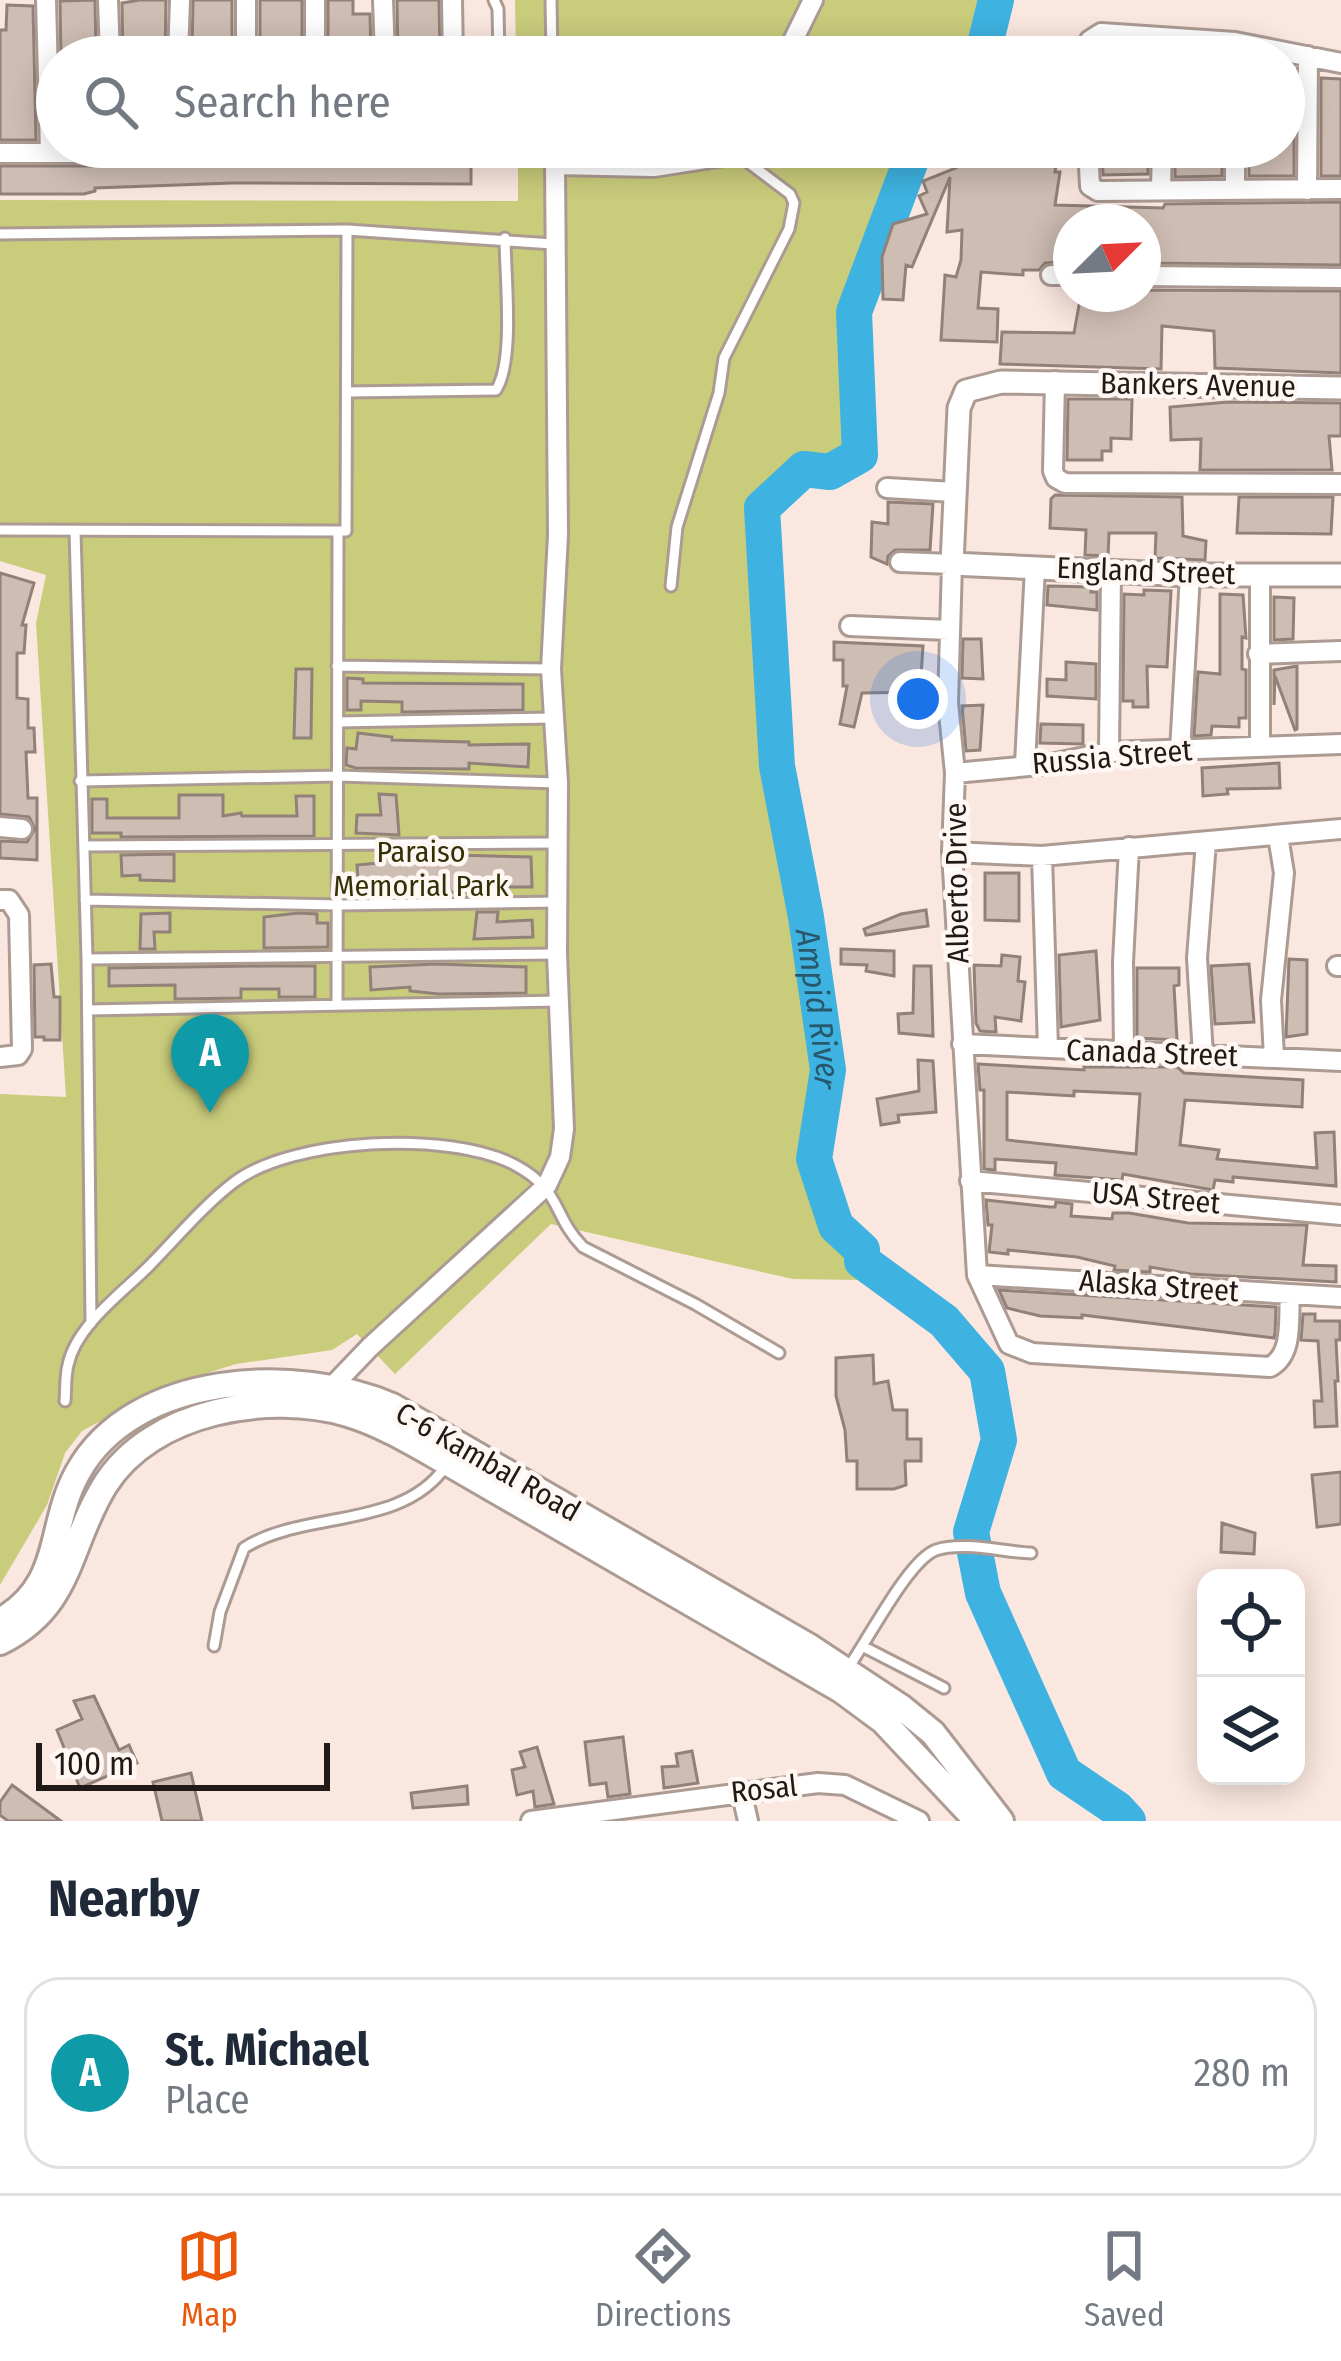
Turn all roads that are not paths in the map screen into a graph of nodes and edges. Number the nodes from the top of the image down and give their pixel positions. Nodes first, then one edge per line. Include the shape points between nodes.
1 (46, 0) edge
2 (109, 0) edge
3 (179, 0) edge
4 (246, 0) edge
5 (315, 0) edge
6 (382, 0) edge
7 (452, 0) edge
8 (494, 0) edge
9 (551, 0) edge
10 (813, 0) edge
11 (47, 36) edge
12 (110, 36) edge
13 (178, 36) edge
14 (246, 36) edge
15 (315, 36) edge
16 (384, 36) edge
17 (453, 36) edge
18 (499, 36) edge
19 (552, 36) edge
20 (795, 36) edge
21 (1305, 56) edge
22 (1308, 56) junction
23 (1341, 63) edge
24 (0, 153) edge
25 (36, 153) edge
26 (554, 168) edge
27 (760, 168) edge
28 (1087, 168) edge
29 (1162, 168) edge
30 (1235, 168) edge
31 (1162, 189) junction
32 (1341, 189) edge
33 (1235, 190) junction
34 (1306, 190) junction
35 (347, 230) junction
36 (0, 235) edge
37 (505, 238) junction
38 (553, 244) junction
39 (1161, 276) edge
40 (1341, 278) edge
41 (1055, 381) junction
42 (1341, 388) edge
43 (346, 392) junction
44 (1341, 484) edge
45 (887, 488) dead end
46 (954, 492) junction
47 (0, 530) edge
48 (75, 531) junction
49 (338, 531) junction
50 (900, 562) dead end
51 (952, 564) junction
52 (1035, 566) junction
53 (1111, 572) junction
54 (1190, 575) junction
55 (1341, 575) edge
56 (1260, 576) junction
57 (670, 586) dead end
58 (850, 626) dead end
59 (949, 630) junction
60 (1341, 651) edge
61 (1258, 654) junction
62 (337, 666) junction
63 (551, 669) junction
64 (554, 718) junction
65 (338, 722) junction
66 (1341, 745) edge
67 (1260, 746) junction
68 (1180, 751) junction
69 (1108, 752) junction
70 (1025, 764) junction
71 (955, 773) junction
72 (339, 776) junction
73 (80, 781) junction
74 (558, 783) junction
75 (0, 827) edge
76 (22, 829) dead end
77 (1341, 829) edge
78 (1279, 836) junction
79 (1206, 842) junction
80 (556, 843) junction
81 (85, 846) junction
82 (339, 846) junction
83 (1129, 847) junction
84 (952, 852) junction
85 (1042, 856) junction
86 (0, 899) edge
87 (85, 901) junction
88 (559, 902) junction
89 (338, 905) junction
90 (556, 954) junction
91 (338, 956) junction
92 (87, 959) junction
93 (0, 981) edge
94 (21, 982) junction
95 (559, 1001) junction
96 (337, 1003) junction
97 (88, 1010) junction
98 (962, 1044) junction
99 (1048, 1048) junction
100 (1124, 1052) junction
101 (1203, 1055) junction
102 (0, 1057) edge
103 (1274, 1057) junction
104 (1341, 1061) edge
105 (970, 1181) junction
106 (547, 1185) junction
107 (1341, 1215) edge
108 (977, 1275) junction
109 (1290, 1294) junction
110 (1341, 1297) edge
111 (91, 1323) junction
112 (779, 1353) dead end
113 (332, 1385) junction
114 (65, 1401) dead end
115 (314, 1407) junction
116 (448, 1462) junction
117 (1027, 1553) dead end
118 (0, 1621) edge
119 (0, 1642) edge
120 (214, 1646) dead end
121 (864, 1647) junction
122 (846, 1670) junction
123 (944, 1688) dead end
124 (741, 1790) junction
125 (575, 1817) edge
126 (531, 1821) edge
127 (748, 1821) edge
128 (920, 1821) edge
129 (977, 1821) edge
130 (1001, 1821) edge

1 - 11 street
2 - 12 street
3 - 13 street
4 - 14 street
5 - 15 street
6 - 16 street
7 - 17 street
8 - 18 lane
9 - 19 lane
10 - 20 street
21 - 22 street
22 - 23 street
22 - 34 street
24 - 25 street
26 - 38 street
27 - 57 lane via 794,203 789,229 724,358 677,527
28 - 31 street via 1098,191
29 - 31 street
30 - 33 street
31 - 33 street
32 - 34 street
33 - 34 street
35 - 36 lane
35 - 37 lane
35 - 43 lane
37 - 38 lane
37 - 43 lane via 505,353 496,390
38 - 63 street via 558,535
39 - 40 street
41 - 42 street, Bankers Avenue
41 - 44 street via 1053,471 1065,483
41 - 46 street, Bankers Avenue via 966,391
43 - 49 lane via 346,531
45 - 46 street
46 - 51 street, Alberto Drive
47 - 48 lane
48 - 49 lane
48 - 73 lane
49 - 62 lane
50 - 51 street
51 - 52 street, England Street
51 - 59 street, Alberto Drive
52 - 53 street, England Street
52 - 70 street
53 - 54 street, England Street
53 - 69 street
54 - 56 street, England Street
54 - 68 street
55 - 56 street, England Street
56 - 61 street
58 - 59 street
59 - 71 street, Alberto Drive
60 - 61 street
61 - 67 street
62 - 63 lane
62 - 65 lane
63 - 64 street
64 - 65 lane
64 - 74 street
65 - 72 lane
66 - 67 street, Russia Street
67 - 68 street, Russia Street
68 - 69 street, Russia Street
69 - 70 street, Russia Street
70 - 71 street, Russia Street
71 - 84 street, Alberto Drive
72 - 73 lane
72 - 74 lane
72 - 82 lane
73 - 81 lane
74 - 80 street
75 - 76 street
77 - 78 street
78 - 79 street
78 - 103 street
79 - 83 street
79 - 101 street via 1197,958
80 - 82 lane
80 - 88 street
81 - 82 lane
81 - 87 lane
82 - 89 lane
83 - 85 street
83 - 100 street
84 - 85 street
84 - 98 street, Alberto Drive
85 - 99 street
86 - 94 street via 19,915
87 - 89 lane
87 - 92 lane
88 - 89 lane
88 - 90 street
89 - 91 lane
90 - 91 lane
90 - 95 street
91 - 92 lane
91 - 96 lane
92 - 97 lane
93 - 94 street
94 - 102 street via 21,1052
95 - 96 lane
95 - 106 street via 564,1129
96 - 97 lane
97 - 111 lane
98 - 99 street, Canada Street
98 - 105 street, Alberto Drive
99 - 100 street, Canada Street
100 - 101 street, Canada Street
101 - 103 street, Canada Street
103 - 104 street, Canada Street
105 - 107 street, USA Street
105 - 108 street, Alberto Drive
106 - 111 lane via 511,1163 417,1144 292,1154 233,1183
106 - 112 lane via 583,1247
106 - 113 street
108 - 109 street, Alaska Street
108 - 109 street via 1009,1344 1032,1353 1270,1366 1286,1352
109 - 110 street, Alaska Street
111 - 114 lane via 68,1361
113 - 115 street
113 - 118 main road, C-6 Kambal Road via 252,1381 196,1392 129,1420 81,1466 48,1571
113 - 122 main road, C-6 Kambal Road via 392,1406
115 - 116 main road, C-6 Kambal Road via 366,1420
115 - 119 main road, C-6 Kambal Road via 247,1406 203,1417 132,1454 99,1495 56,1595
116 - 120 lane via 408,1498 244,1547
116 - 129 main road, C-6 Kambal Road via 842,1690 883,1721
117 - 121 lane via 938,1550 892,1598
121 - 122 lane
121 - 123 lane
122 - 130 main road, C-6 Kambal Road via 933,1733
124 - 125 street, Rosal
124 - 127 street
124 - 128 street, Rosal via 845,1785
125 - 126 street, Rosal

